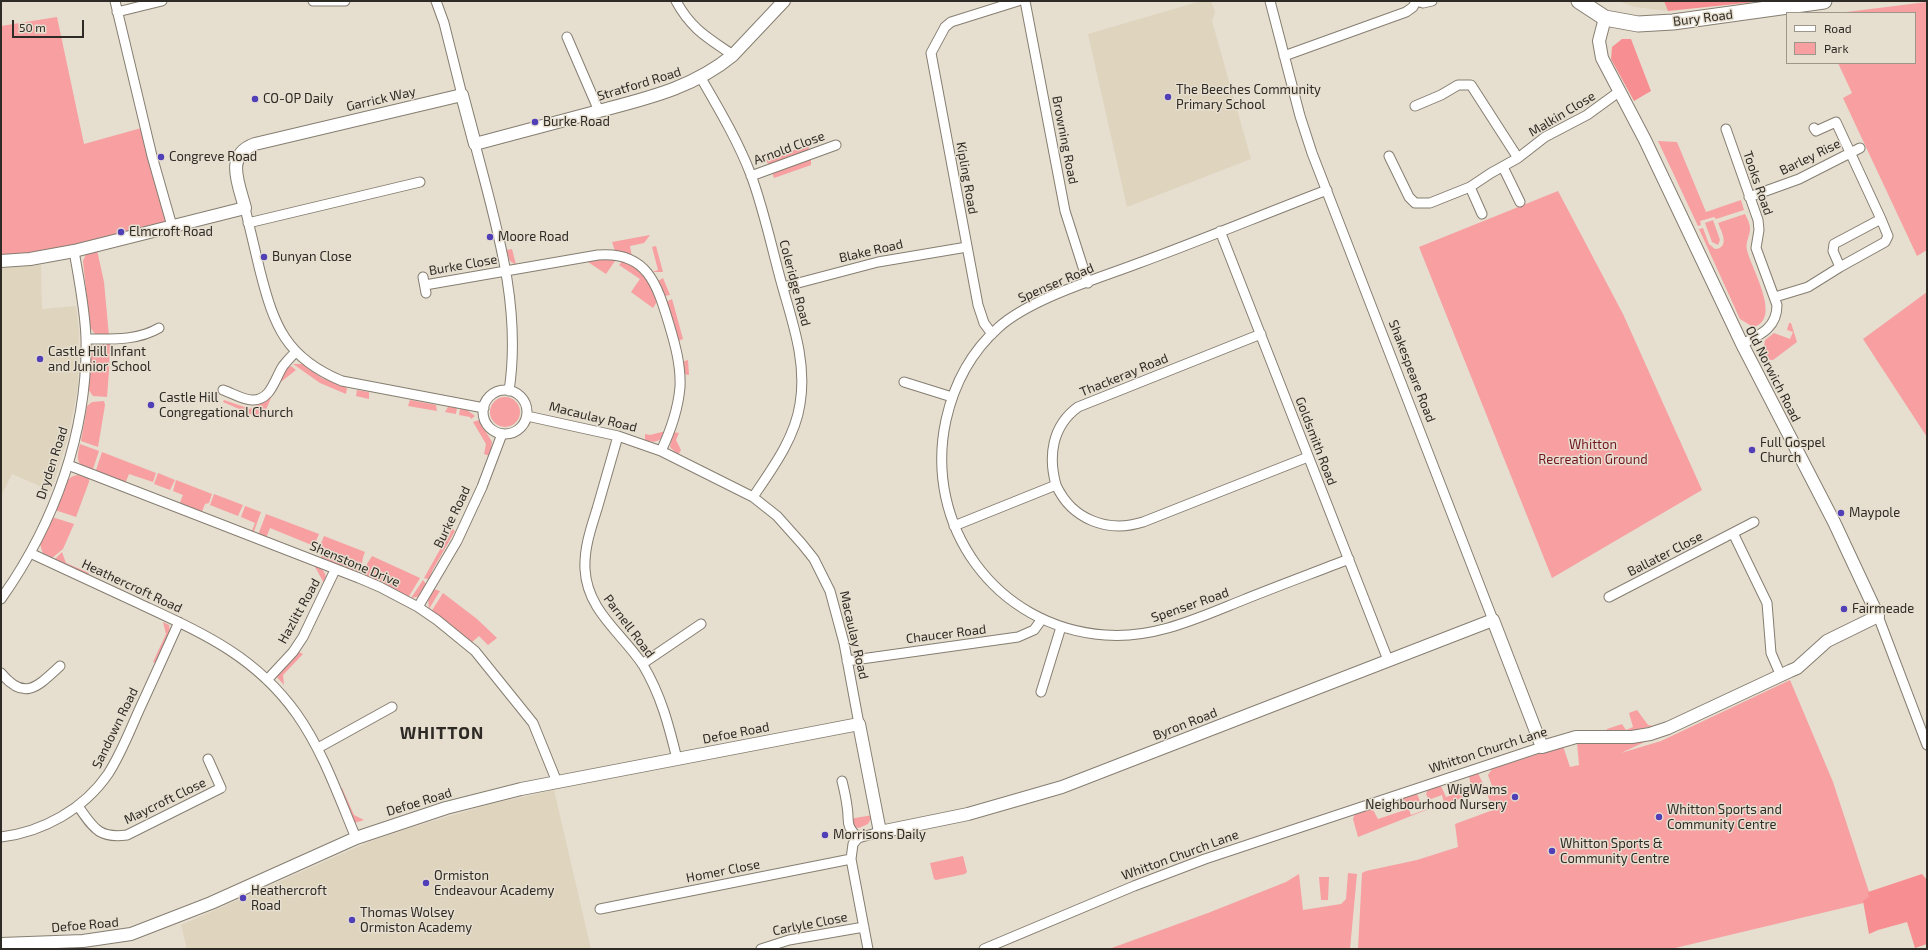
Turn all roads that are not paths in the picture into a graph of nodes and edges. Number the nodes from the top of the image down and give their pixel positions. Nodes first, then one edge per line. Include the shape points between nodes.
1 (115, 1) edge
2 (162, 1) edge
3 (313, 1) edge
4 (345, 1) edge
5 (436, 1) edge
6 (676, 1) edge
7 (784, 1) edge
8 (1018, 1) edge
9 (1025, 1) edge
10 (1270, 1) edge
11 (1416, 1) edge
12 (1432, 1) edge
13 (1579, 1) edge
14 (1824, 1) edge
15 (117, 12) junction
16 (1605, 18) junction
17 (567, 37) dead end
18 (733, 56) junction
19 (1284, 56) junction
20 (701, 78) junction
21 (1620, 92) junction
22 (462, 95) junction
23 (1415, 106) dead end
24 (599, 111) junction
25 (1814, 128) dead end
26 (1726, 129) dead end
27 (475, 144) junction
28 (836, 145) dead end
29 (1860, 148) dead end
30 (1850, 152) junction
31 (1389, 156) dead end
32 (1518, 158) junction
33 (1503, 167) junction
34 (751, 176) junction
35 (420, 182) dead end
36 (1470, 187) junction
37 (1326, 190) junction
38 (1749, 197) junction
39 (1520, 202) dead end
40 (245, 208) junction
41 (1482, 214) dead end
42 (1880, 219) junction
43 (248, 223) junction
44 (172, 226) junction
45 (1220, 232) junction
46 (967, 247) junction
47 (74, 251) junction
48 (1, 261) edge
49 (1840, 267) junction
50 (506, 271) junction
51 (1088, 283) junction
52 (425, 285) dead end
53 (783, 287) junction
54 (1775, 297) junction
55 (159, 328) dead end
56 (992, 334) junction
57 (1260, 334) junction
58 (86, 340) junction
59 (1742, 344) junction
60 (296, 352) junction
61 (904, 382) dead end
62 (224, 390) dead end
63 (509, 391) junction
64 (952, 397) junction
65 (484, 408) junction
66 (527, 416) junction
67 (502, 434) junction
68 (618, 436) junction
69 (661, 451) junction
70 (1308, 457) junction
71 (68, 465) junction
72 (1056, 485) junction
73 (753, 497) junction
74 (1754, 522) dead end
75 (954, 526) junction
76 (1733, 533) junction
77 (30, 553) junction
78 (1349, 559) junction
79 (336, 570) junction
80 (1609, 597) dead end
81 (1, 599) edge
82 (418, 607) junction
83 (1878, 616) junction
84 (1042, 620) junction
85 (1493, 620) junction
86 (178, 622) junction
87 (701, 624) dead end
88 (1061, 627) junction
89 (1388, 660) junction
90 (847, 661) junction
91 (642, 664) junction
92 (60, 666) dead end
93 (1, 673) edge
94 (1781, 676) junction
95 (267, 680) junction
96 (1041, 692) dead end
97 (392, 707) dead end
98 (859, 724) junction
99 (1927, 745) edge
100 (1542, 747) junction
101 (318, 748) junction
102 (208, 759) dead end
103 (677, 759) junction
104 (842, 781) dead end
105 (557, 782) junction
106 (78, 806) junction
107 (880, 832) junction
108 (1, 837) edge
109 (356, 838) junction
110 (858, 838) junction
111 (851, 858) junction
112 (600, 909) dead end
113 (864, 927) junction
114 (1, 944) edge
115 (83, 945) edge
116 (761, 949) edge
117 (868, 949) edge
118 (984, 949) edge

1 - 15 street
2 - 15 street
3 - 4 street
5 - 22 street
6 - 18 street via 694,28
7 - 18 street, Stratford Road
8 - 46 street, Kipling Road via 953,21 945,27 931,53
9 - 51 street, Browning Road via 1065,211
10 - 19 street, Shakespeare Road
11 - 12 street
11 - 19 street via 1406,12
13 - 16 main road, Bury Road
14 - 16 main road, Bury Road via 1658,24 1626,23
15 - 44 street
16 - 21 street, Old Norwich Road via 1599,41 1600,52
17 - 24 street
18 - 20 street, Stratford Road
19 - 37 street, Shakespeare Road via 1300,116
20 - 24 street, Stratford Road via 656,96
20 - 34 street, Coleridge Road via 729,127
21 - 32 street, Malkin Close via 1587,115 1538,142
21 - 59 street, Old Norwich Road
22 - 27 street
22 - 40 street, Garrick Way via 247,146 239,153 236,162
23 - 32 street via 1458,85 1471,85
24 - 27 street, Stratford Road
25 - 30 street via 1816,131 1836,122
26 - 38 street, Tooks Road
27 - 50 street
28 - 34 street, Arnold Close
29 - 30 street, Barley Rise
30 - 38 street, Barley Rise via 1799,179
30 - 42 street
31 - 36 street, Malkin Close via 1406,193 1415,203 1430,203
32 - 33 street, Malkin Close
33 - 36 street, Malkin Close
33 - 39 street
34 - 53 street, Coleridge Road
35 - 43 street
36 - 41 street
37 - 45 street, Spenser Road
37 - 85 street, Shakespeare Road
38 - 54 street, Tooks Road via 1759,226 1756,248
40 - 43 street
40 - 44 street
42 - 49 street via 1887,234 1885,242
42 - 49 street via 1834,244 1833,251
43 - 60 street via 270,311 282,335
44 - 47 street
45 - 51 street, Spenser Road
45 - 57 street, Goldsmith Road
46 - 53 street, Blake Road via 878,262
46 - 56 street, Kipling Road via 980,312
47 - 48 street
47 - 58 street, Dryden Road
49 - 54 street via 1808,287
50 - 52 street, Burke Close
50 - 63 street via 514,327
50 - 69 street via 606,254 629,258 646,270 661,298 676,346 679,368 680,385 676,412
51 - 56 street, Spenser Road via 1020,312
53 - 73 street, Coleridge Road via 801,361 803,381 800,405 792,433 777,462
54 - 59 street, Tooks Road via 1777,310 1770,328
55 - 58 street via 151,333 120,339
56 - 64 street, Spenser Road via 968,364
57 - 70 street, Goldsmith Road
57 - 72 street, Thackeray Road via 1072,411 1059,428 1054,440 1052,461
58 - 71 street, Dryden Road via 79,418 75,444
59 - 83 street, Old Norwich Road via 1834,522
60 - 62 street via 283,366 269,393 261,398 246,399
60 - 65 street via 322,372 342,381
61 - 64 street
63 - 65 street via 498,391 493,394 488,398
63 - 66 street via 516,393 525,402
64 - 75 street, Spenser Road via 944,431 942,466 945,496
65 - 67 street via 483,414 487,425
66 - 67 street via 521,428 509,434
66 - 68 street, Macaulay Road
67 - 82 street, Burke Road via 471,513
68 - 69 street, Macaulay Road
68 - 91 street, Parnell Road via 586,548 585,575 592,598 601,614
69 - 73 street, Macaulay Road
70 - 72 street, Thackeray Road via 1144,522 1126,526 1108,526 1084,517 1070,506
70 - 78 street, Goldsmith Road
71 - 77 street, Dryden Road via 50,512
71 - 79 street, Shenstone Drive
72 - 75 street
73 - 90 street, Macaulay Road via 790,530 814,559 835,607
74 - 76 street, Ballater Close
75 - 84 street, Spenser Road via 968,553 988,580 1011,600
76 - 80 street, Ballater Close
76 - 94 street via 1767,603 1771,653
77 - 81 street, Dryden Road
77 - 86 street, Heathercroft Road
78 - 88 street, Spenser Road via 1158,631 1138,635 1107,635
78 - 89 street, Goldsmith Road
79 - 82 street, Shenstone Drive via 380,587
79 - 95 street, Hazlitt Road via 303,637
82 - 105 street, Shenstone Drive via 484,660 533,723
83 - 94 street, Whitton Church Lane via 1827,641 1797,668
83 - 99 street, Old Norwich Road
84 - 88 street, Spenser Road
84 - 90 street, Chaucer Road via 1034,630 1018,637
85 - 89 street, Byron Road
85 - 100 street, Shakespeare Road
86 - 95 street, Heathercroft Road via 214,639
86 - 106 street, Sandown Road via 119,754 100,785
87 - 91 street
88 - 96 street
89 - 107 street, Byron Road via 1062,787 968,814
90 - 98 street, Macaulay Road
91 - 103 street, Parnell Road via 664,706
92 - 93 street via 43,681 22,690 12,685
94 - 100 street, Whitton Church Lane via 1659,732 1632,737 1576,738
95 - 101 street, Heathercroft Road via 295,712
97 - 101 street
98 - 103 street, Defoe Road
98 - 107 street, Macaulay Road
100 - 118 street, Whitton Church Lane via 1198,862
101 - 109 street, Heathercroft Road
102 - 106 street, Maycroft Close via 220,788 131,834 104,835 96,831
103 - 105 street, Defoe Road
104 - 110 street via 850,830
105 - 109 street, Defoe Road via 446,808
106 - 108 street, Sandown Road via 36,829
107 - 110 street
109 - 115 street, Defoe Road via 150,928
110 - 111 street via 853,844
111 - 112 street, Homer Close
111 - 113 street
113 - 116 street, Carlyle Close via 788,940
113 - 117 street
114 - 115 street, Defoe Road

